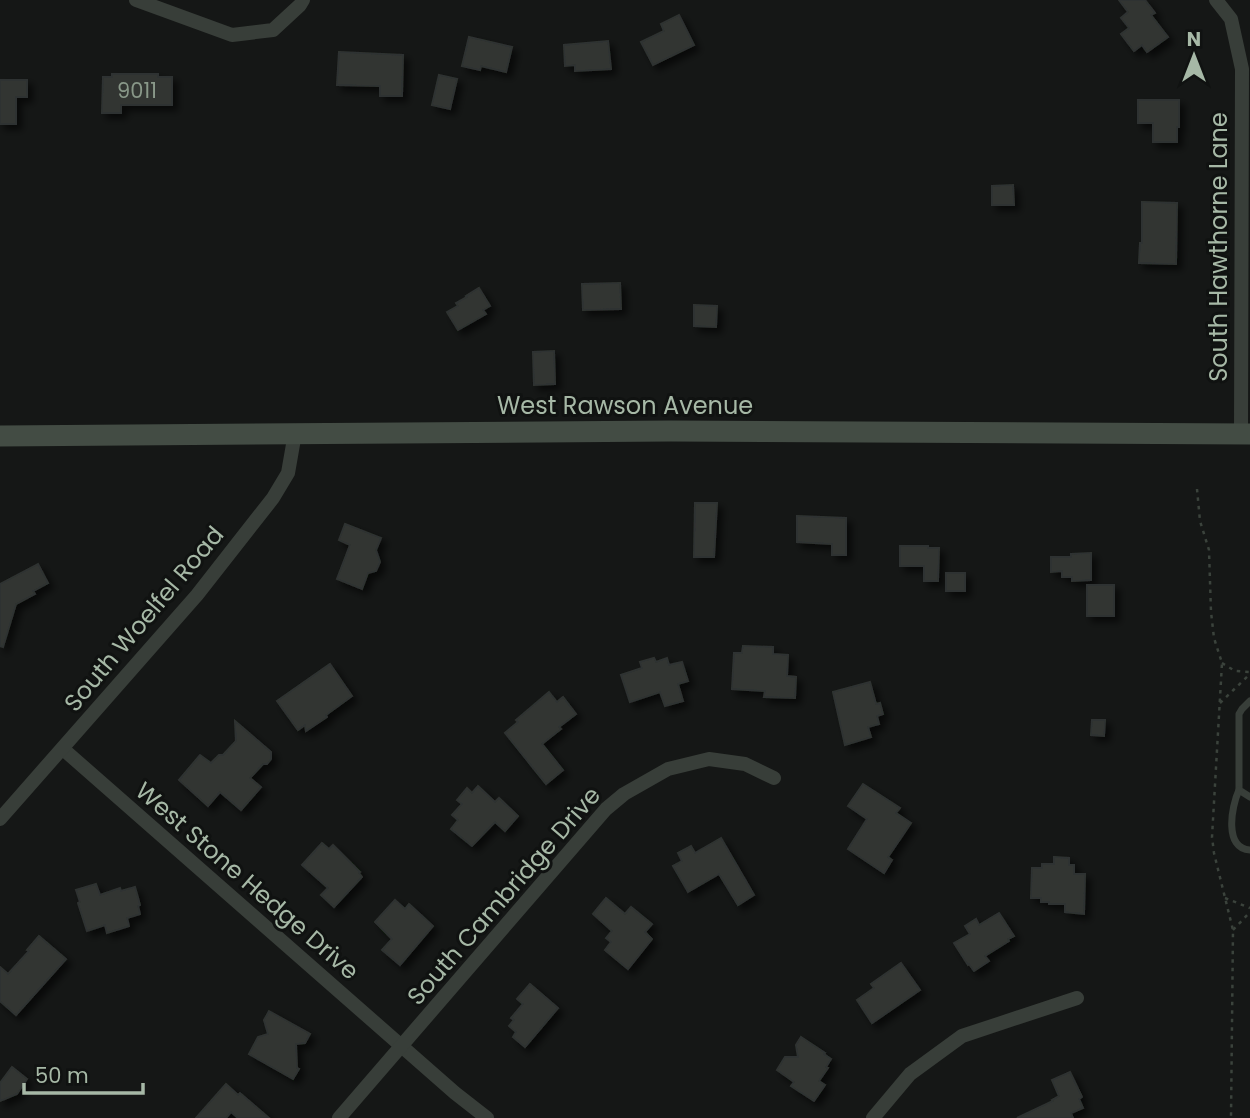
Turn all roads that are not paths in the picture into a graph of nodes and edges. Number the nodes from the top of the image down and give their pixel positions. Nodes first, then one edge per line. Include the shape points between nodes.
1 (136, 0) edge
2 (303, 0) edge
3 (1216, 0) edge
4 (295, 433) junction
5 (1246, 434) edge
6 (0, 436) edge
7 (1250, 701) edge
8 (63, 749) junction
9 (774, 778) dead end
10 (1239, 790) junction
11 (1250, 797) edge
12 (0, 819) edge
13 (1250, 850) edge
14 (1077, 998) dead end
15 (402, 1046) junction
16 (339, 1118) edge
17 (487, 1118) edge
18 (873, 1118) edge

1 - 2 street via 232,35 273,30
3 - 5 street, South Hawthorne Lane via 1231,19 1242,69
4 - 5 main road, West Rawson Avenue
4 - 6 main road, West Rawson Avenue
4 - 8 street, South Woelfel Road via 288,473 274,498
7 - 10 lane via 1239,715
8 - 12 street, South Woelfel Road
8 - 15 street, West Stone Hedge Drive
9 - 15 street, South Cambridge Drive via 745,764 709,759 668,769 624,794 606,809
10 - 11 lane
10 - 13 lane via 1233,803 1233,838 1237,847
14 - 18 street via 962,1036 910,1074
15 - 16 street, South Cambridge Drive
15 - 17 street, West Stone Hedge Drive

